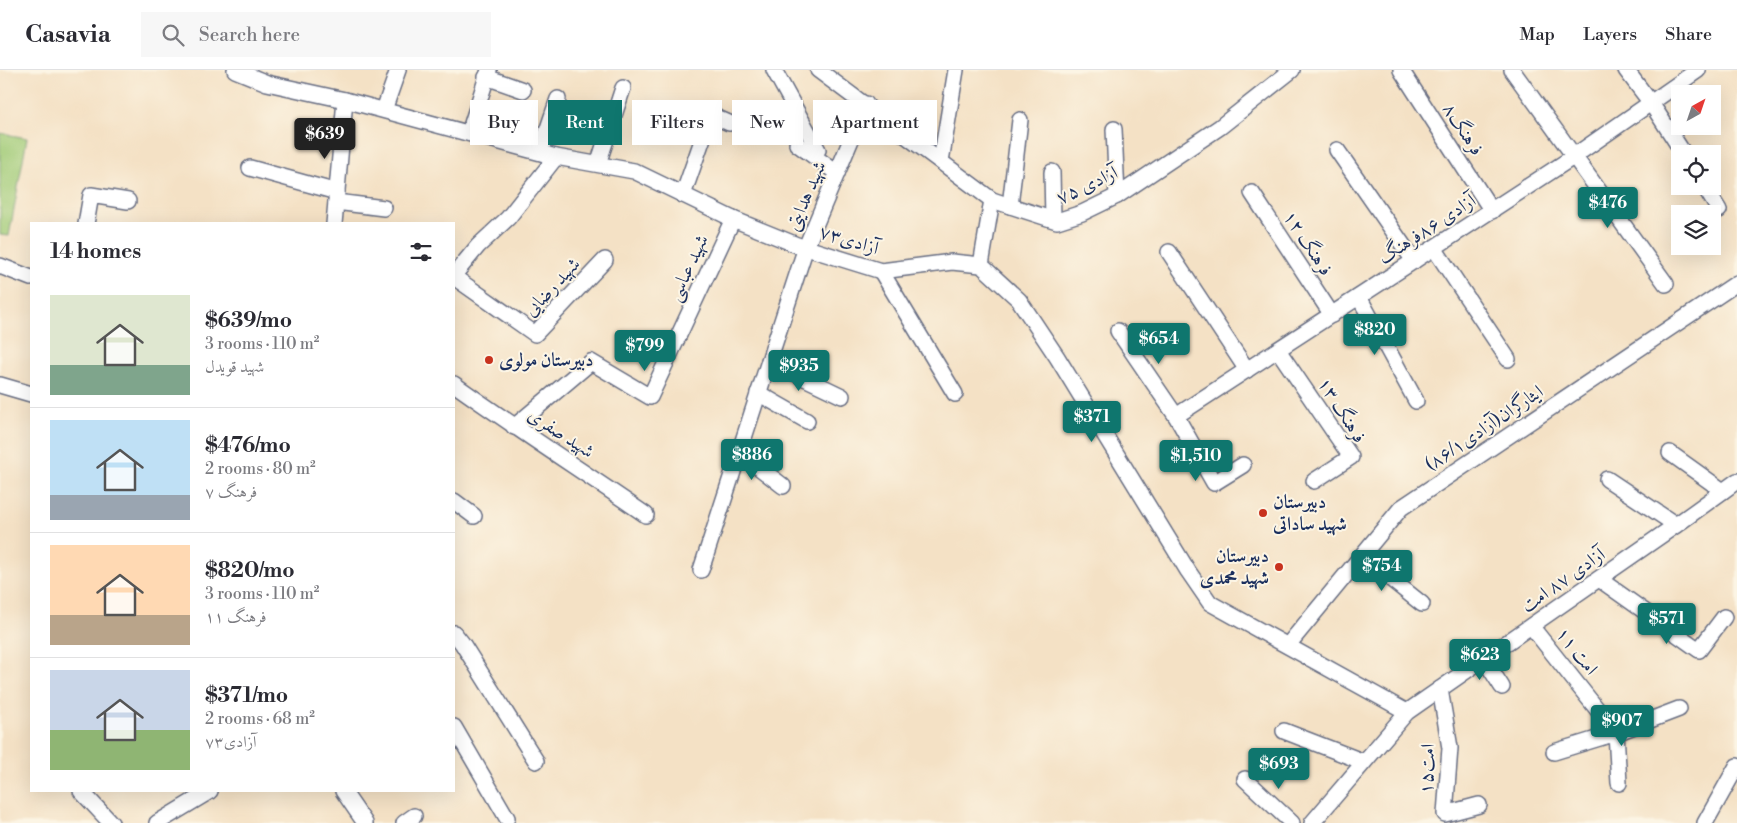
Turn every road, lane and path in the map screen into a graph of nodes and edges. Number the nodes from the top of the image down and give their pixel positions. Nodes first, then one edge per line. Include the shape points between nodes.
1 (234, 70) edge
2 (398, 70) edge
3 (774, 70) edge
4 (818, 70) edge
5 (956, 70) edge
6 (1292, 70) edge
7 (1400, 70) edge
8 (1512, 70) edge
9 (1626, 70) edge
10 (1698, 70) edge
11 (488, 74) edge
12 (623, 88) dead end
13 (523, 90) dead end
14 (558, 99) dead end
15 (345, 100) junction
16 (860, 100) edge
17 (1651, 102) junction
18 (384, 110) junction
19 (1020, 120) dead end
20 (729, 123) dead end
21 (1114, 129) dead end
22 (469, 133) junction
23 (798, 145) edge
24 (849, 145) edge
25 (920, 145) edge
26 (1678, 145) edge
27 (818, 150) dead end
28 (1337, 150) dead end
29 (540, 152) junction
30 (1575, 156) junction
31 (556, 157) junction
32 (941, 161) junction
33 (598, 164) junction
34 (250, 168) dead end
35 (1052, 172) dead end
36 (837, 173) junction
37 (1252, 193) dead end
38 (683, 195) junction
39 (1117, 196) junction
40 (336, 197) junction
41 (992, 200) junction
42 (128, 201) dead end
43 (1010, 206) junction
44 (384, 208) dead end
45 (1492, 210) junction
46 (733, 219) junction
47 (1053, 219) junction
48 (86, 222) edge
49 (334, 222) edge
50 (806, 247) junction
51 (1434, 248) junction
52 (1169, 252) dead end
53 (605, 260) dead end
54 (1414, 262) junction
55 (981, 265) junction
56 (0, 266) edge
57 (881, 271) junction
58 (455, 275) edge
59 (455, 277) edge
60 (30, 278) edge
61 (1737, 283) edge
62 (1666, 284) dead end
63 (1359, 297) junction
64 (1332, 315) junction
65 (1118, 331) dead end
66 (1278, 350) junction
67 (1508, 359) dead end
68 (769, 361) junction
69 (1247, 370) junction
70 (0, 385) edge
71 (455, 385) edge
72 (758, 393) junction
73 (30, 394) edge
74 (955, 394) dead end
75 (842, 396) dead end
76 (1416, 401) dead end
77 (1176, 416) junction
78 (807, 422) dead end
79 (514, 427) junction
80 (739, 452) junction
81 (1670, 453) dead end
82 (1243, 465) dead end
83 (1607, 479) dead end
84 (1314, 481) dead end
85 (1737, 481) edge
86 (784, 486) dead end
87 (1723, 491) junction
88 (455, 503) edge
89 (646, 515) dead end
90 (474, 516) dead end
91 (1676, 525) junction
92 (1362, 556) junction
93 (701, 570) dead end
94 (1599, 579) junction
95 (1422, 604) dead end
96 (1724, 617) dead end
97 (1531, 626) junction
98 (456, 641) edge
99 (1288, 645) junction
100 (1484, 659) junction
101 (1502, 687) dead end
102 (1440, 689) junction
103 (1679, 709) dead end
104 (1407, 712) junction
105 (455, 729) edge
106 (1284, 731) dead end
107 (1616, 733) junction
108 (1554, 752) dead end
109 (536, 761) dead end
110 (1364, 762) junction
111 (1737, 766) edge
112 (1245, 779) dead end
113 (1619, 783) dead end
114 (82, 792) edge
115 (208, 792) edge
116 (344, 792) edge
117 (1479, 805) dead end
118 (507, 818) dead end
119 (111, 823) edge
120 (158, 823) edge
121 (365, 823) edge
122 (1292, 823) edge
123 (1312, 823) edge
124 (1705, 823) edge

1 - 15 street, آزادی۷۳ via 267,83
2 - 18 street
3 - 27 street
4 - 16 street, آزادی ۷۵
5 - 32 street
6 - 39 street, آزادی ۷۵ via 1220,127
7 - 45 street, فرهنگ۸
8 - 30 street
9 - 17 street
10 - 17 street, آزادی ۸۶فرهنگ
11 - 13 street
11 - 22 street
12 - 33 street
14 - 29 street
15 - 18 street, آزادی۷۳
15 - 40 street
17 - 26 street
17 - 30 street, آزادی ۸۶فرهنگ
18 - 22 street, آزادی۷۳
19 - 43 street
20 - 38 street via 711,115
21 - 39 street
22 - 29 street, آزادی۷۳
23 - 36 street
24 - 36 street, شهید هدایتی
25 - 32 street, آزادی ۷۵
28 - 54 street
29 - 31 street, آزادی۷۳
30 - 45 street, آزادی ۸۶فرهنگ
30 - 62 street
31 - 33 street, آزادی۷۳
31 - 58 street via 508,218 478,246
32 - 41 street, آزادی ۷۵
33 - 38 street, آزادی۷۳ via 634,171
34 - 40 street
35 - 47 street
36 - 50 street, شهید هدایتی
37 - 64 street, فرهنگ ۱۲
38 - 46 street, آزادی۷۳
39 - 47 street, آزادی ۷۵ via 1082,213 1057,221
40 - 44 street
40 - 49 street
41 - 43 street, آزادی ۷۵
41 - 55 street
42 - 48 street via 92,195
43 - 47 street, آزادی ۷۵
45 - 51 street, آزادی ۸۶فرهنگ
46 - 50 street, آزادی۷۳
46 - 79 street, شهید عباسی via 650,397 591,362
50 - 57 street, آزادی۷۳
50 - 68 street, شهید هدایتی
51 - 54 street, آزادی ۸۶فرهنگ
51 - 67 street
52 - 69 street
53 - 59 street, شهید رضایی via 534,334
54 - 63 street, آزادی ۸۶فرهنگ
55 - 57 street, آزادی۷۳ via 952,262
55 - 99 street via 1019,300 1210,603
56 - 60 street
57 - 74 street
61 - 92 street, ایثارگران(آزادی۸۶/۱) via 1401,508
63 - 64 street, آزادی ۸۶فرهنگ
63 - 76 street
64 - 66 street, آزادی ۸۶فرهنگ
65 - 77 street
66 - 69 street, آزادی ۸۶فرهنگ
66 - 84 street, فرهنگ ۱۳ via 1351,457
68 - 72 street, شهید هدایتی
68 - 75 street
69 - 77 street, آزادی ۸۶فرهنگ
70 - 73 street
71 - 79 street, شهید صفری
72 - 78 street
72 - 80 street, شهید هدایتی
77 - 82 street via 1214,483
79 - 89 street, شهید صفری
80 - 86 street
80 - 93 street, شهید هدایتی
81 - 87 street
83 - 91 street
85 - 87 street, آزادی ۸۷ امت
87 - 91 street, آزادی ۸۷ امت
88 - 90 street
91 - 94 street, آزادی ۸۷ امت
92 - 95 street
92 - 99 street, ایثارگران(آزادی۸۶/۱)
94 - 96 street via 1699,650
94 - 97 street, آزادی ۸۷ امت
97 - 100 street, آزادی ۸۷ امت
97 - 107 street, امت ۱۱
98 - 109 street
99 - 104 street
100 - 101 street
100 - 102 street, آزادی ۸۷ امت
102 - 104 street, آزادی ۸۷ امت
102 - 117 street, امت۱۵ via 1450,748 1445,814
103 - 107 street
104 - 110 street, آزادی ۸۷ امت
105 - 118 street
106 - 110 street
107 - 108 street
107 - 113 street
110 - 123 street, آزادی ۸۷ امت
111 - 124 street
112 - 122 street
114 - 119 street
115 - 120 street
116 - 121 street

